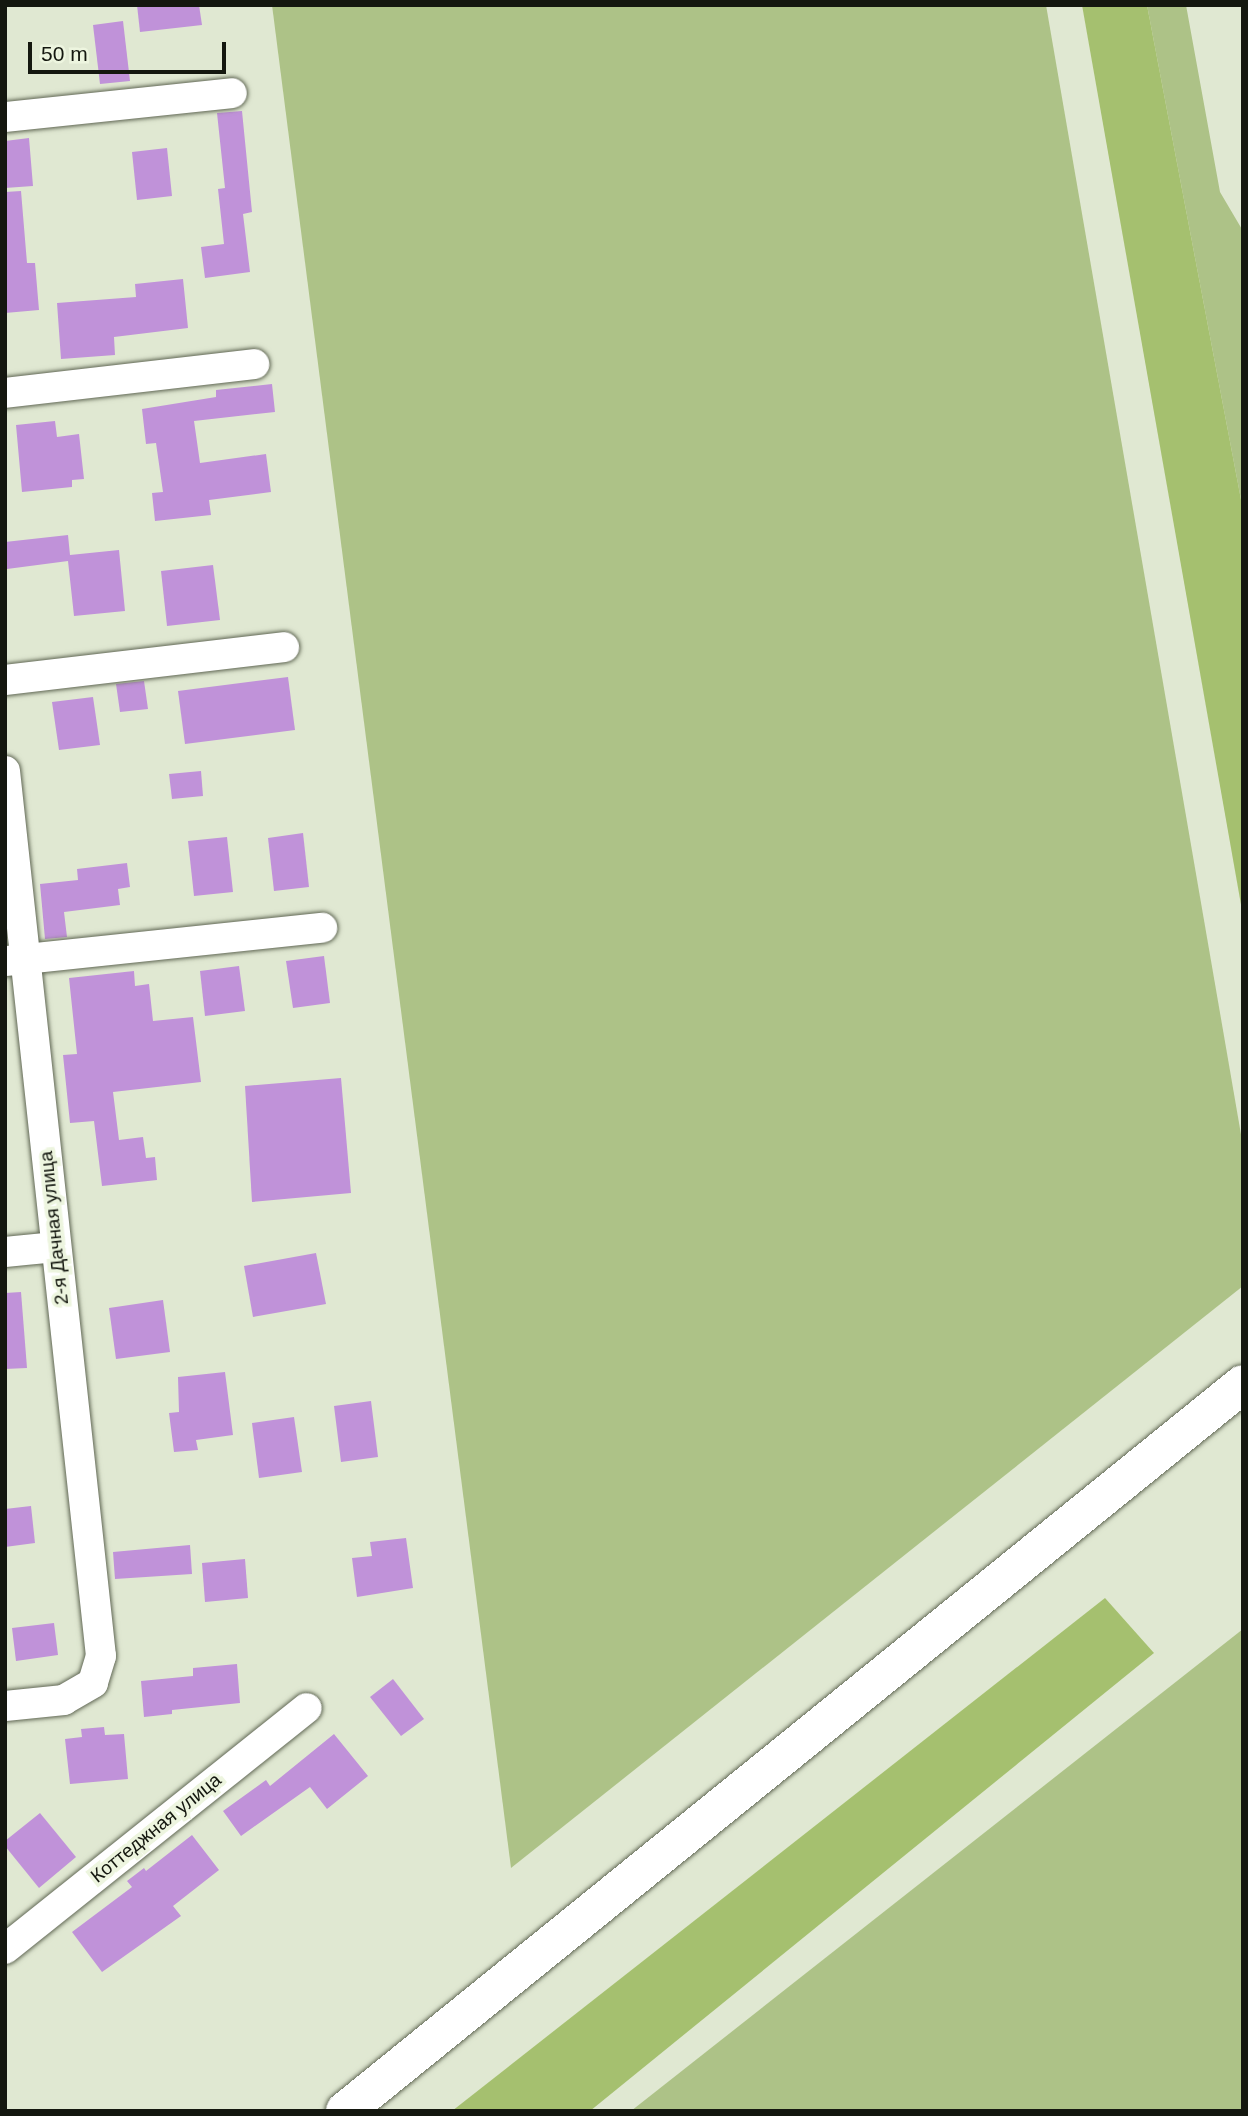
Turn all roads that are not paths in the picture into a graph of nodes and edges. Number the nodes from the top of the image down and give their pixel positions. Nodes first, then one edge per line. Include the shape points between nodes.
1 (232, 93) dead end
2 (5, 117) edge
3 (254, 364) dead end
4 (5, 393) edge
5 (284, 647) dead end
6 (5, 680) edge
7 (5, 771) edge
8 (322, 928) dead end
9 (15, 960) edge
10 (56, 1247) junction
11 (5, 1252) edge
12 (1243, 1366) edge
13 (1243, 1384) edge
14 (5, 1706) edge
15 (307, 1708) dead end
16 (798, 1744) junction
17 (5, 1949) edge
18 (345, 2111) edge

1 - 2 street
3 - 4 street
5 - 6 street
7 - 9 street, 2-я Дачная улица
8 - 9 street
9 - 10 street, 2-я Дачная улица
10 - 11 street
10 - 14 street, 2-я Дачная улица via 101,1656 93,1683 64,1700
12 - 16 main road via 917,1627
13 - 16 main road
15 - 17 street, Коттеджная улица
16 - 18 main road

